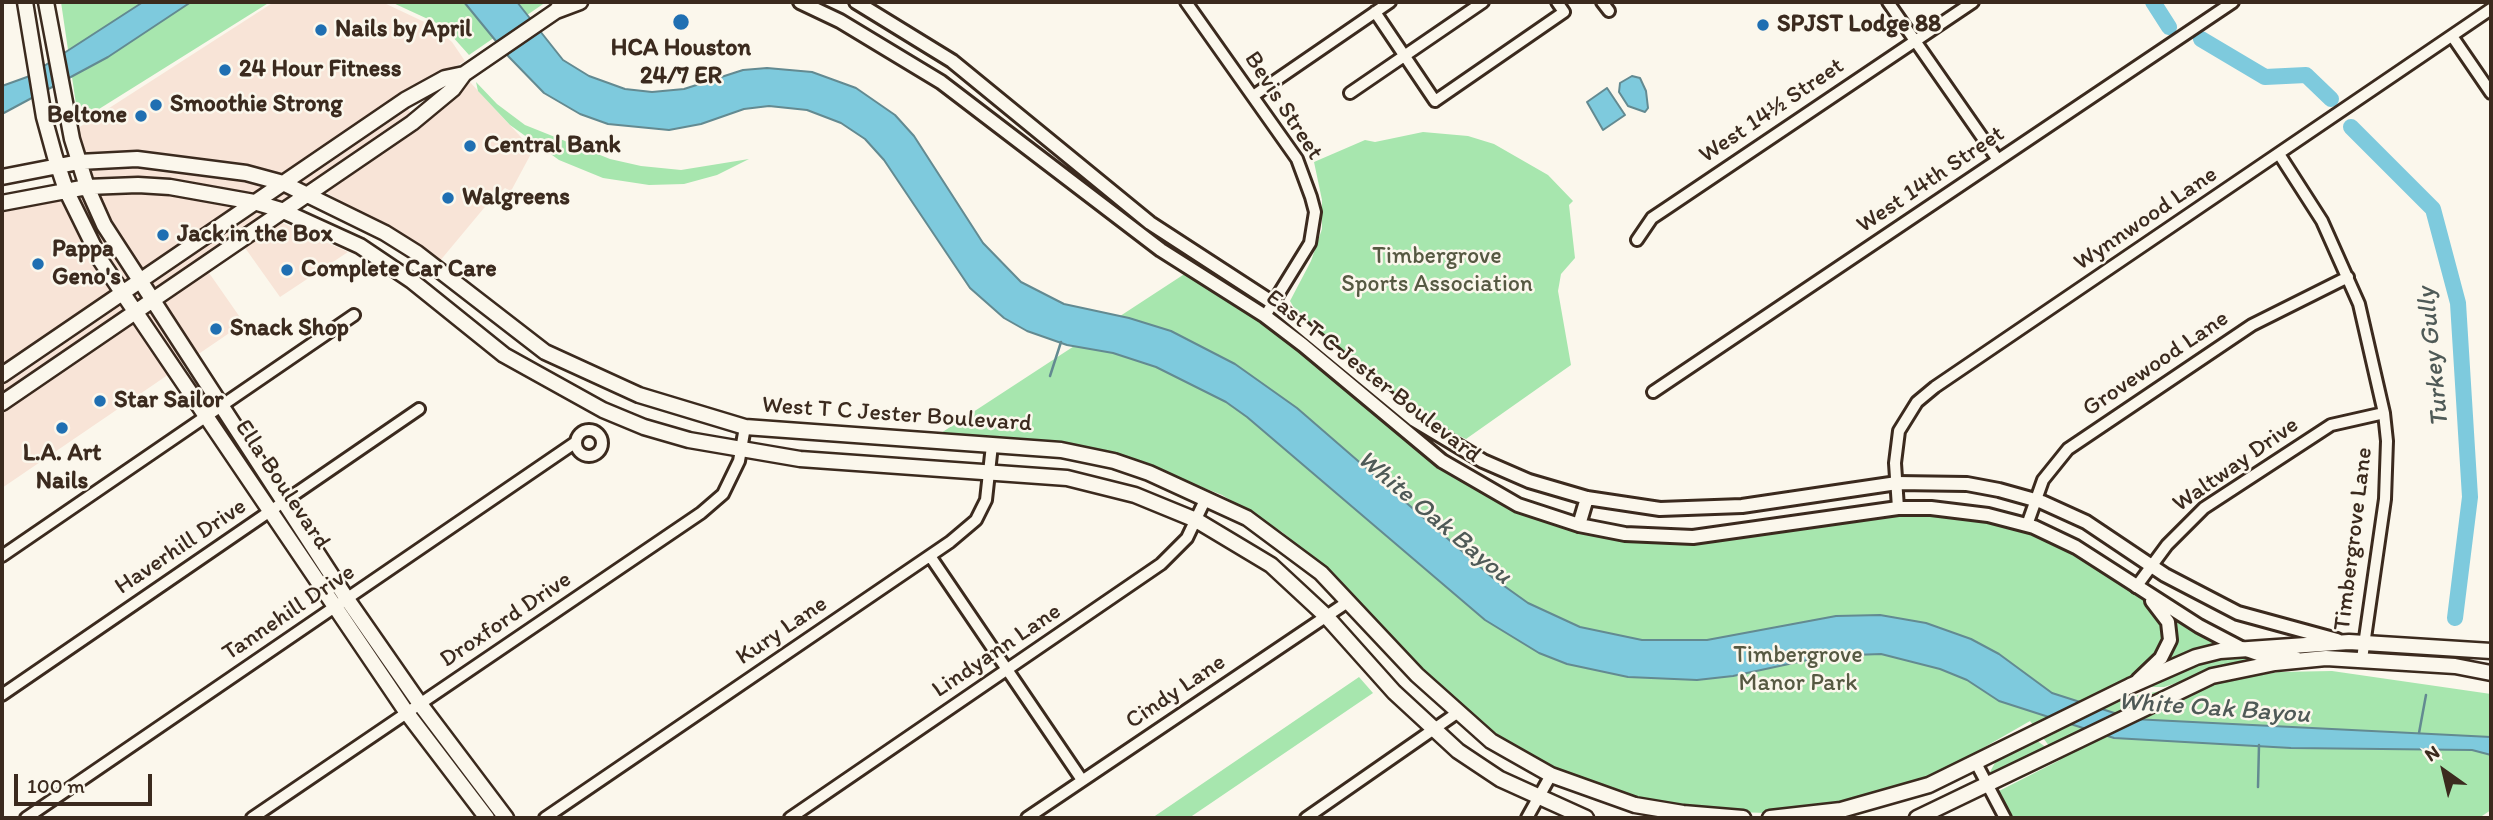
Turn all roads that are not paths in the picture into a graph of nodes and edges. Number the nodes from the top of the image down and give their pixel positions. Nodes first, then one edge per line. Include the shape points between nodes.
1 (25, 2) edge
2 (46, 2) edge
3 (580, 2) edge
4 (800, 2) edge
5 (1186, 2) edge
6 (1390, 2) edge
7 (1483, 2) edge
8 (1556, 2) edge
9 (1888, 2) edge
10 (1973, 2) edge
11 (2233, 2) edge
12 (857, 3) edge
13 (557, 9) edge
14 (2491, 9) edge
15 (1375, 12) junction
16 (840, 21) junction
17 (2452, 36) junction
18 (1915, 41) junction
19 (1405, 55) junction
20 (464, 74) junction
21 (987, 87) junction
22 (1350, 93) dead end
23 (2491, 93) edge
24 (1253, 96) junction
25 (973, 105) junction
26 (2279, 154) junction
27 (1998, 160) junction
28 (79, 162) junction
29 (173, 163) junction
30 (58, 166) junction
31 (2, 177) edge
32 (283, 183) junction
33 (87, 187) junction
34 (170, 187) junction
35 (66, 190) junction
36 (307, 195) junction
37 (1122, 201) junction
38 (254, 202) junction
39 (2, 203) edge
40 (281, 210) junction
41 (1112, 214) junction
42 (1637, 240) dead end
43 (427, 260) junction
44 (2348, 277) junction
45 (412, 281) junction
46 (140, 282) junction
47 (122, 294) junction
48 (151, 300) junction
49 (1273, 303) junction
50 (133, 312) junction
51 (354, 315) dead end
52 (1265, 316) junction
53 (585, 372) junction
54 (2, 375) edge
55 (571, 392) junction
56 (1653, 392) dead end
57 (2, 402) edge
58 (419, 409) dead end
59 (214, 411) junction
60 (2384, 413) junction
61 (745, 427) junction
62 (576, 442) dead end
63 (992, 445) junction
64 (741, 450) junction
65 (990, 471) junction
66 (1896, 483) junction
67 (1206, 498) junction
68 (1587, 498) junction
69 (2034, 500) junction
70 (278, 506) junction
71 (1898, 508) junction
72 (1196, 520) junction
73 (1579, 525) junction
74 (2027, 525) junction
75 (2, 556) edge
76 (930, 556) junction
77 (2152, 566) junction
78 (2136, 587) junction
79 (1349, 601) junction
80 (341, 603) junction
81 (1326, 616) junction
82 (2356, 642) junction
83 (2241, 648) junction
84 (2491, 651) edge
85 (2303, 659) junction
86 (2362, 659) junction
87 (1008, 669) junction
88 (2491, 673) edge
89 (2130, 686) junction
90 (2, 695) edge
91 (420, 704) junction
92 (407, 713) junction
93 (1457, 713) junction
94 (1433, 731) junction
95 (1976, 763) junction
96 (1551, 775) junction
97 (1082, 780) junction
98 (1988, 786) junction
99 (1540, 799) junction
100 (1682, 816) edge
101 (1812, 817) edge
102 (26, 818) edge
103 (252, 818) edge
104 (487, 818) edge
105 (506, 818) edge
106 (545, 818) edge
107 (790, 818) edge
108 (1027, 818) edge
109 (1306, 818) edge
110 (1527, 818) edge
111 (1586, 818) edge
112 (1743, 818) edge
113 (1770, 818) edge
114 (1917, 818) edge
115 (2005, 818) edge

1 - 30 main road, Ella Boulevard via 44,117
2 - 28 main road, Ella Boulevard via 64,108
3 - 13 main road
4 - 16 street, East T C Jester Boulevard
5 - 24 street, Bevis Street
6 - 15 street
7 - 19 street
8 - 19 street via 1564,12 1435,101
9 - 18 street
10 - 18 street, West 14½ Street
11 - 27 street, West 14th Street
12 - 16 street
12 - 21 street, East T C Jester Boulevard via 923,41
13 - 20 main road
14 - 17 street, Wynnwood Lane
15 - 19 street
15 - 24 street
16 - 25 street, East T C Jester Boulevard
17 - 23 street
17 - 26 street, Wynnwood Lane
18 - 27 street
18 - 42 street, West 14½ Street via 1660,213
19 - 22 street
20 - 32 main road via 445,78 405,100
20 - 36 main road via 412,123
21 - 25 street
21 - 37 street, East T C Jester Boulevard
24 - 49 street, Bevis Street via 1297,159 1314,212 1310,243
25 - 41 street, East T C Jester Boulevard
26 - 44 street, Timbergrove Lane via 2322,221
26 - 66 street, Wynnwood Lane via 1926,394 1899,431
27 - 56 street, West 14th Street
28 - 29 main road, West T C Jester Boulevard via 137,159
28 - 30 main road, West T C Jester Boulevard
28 - 33 main road, Ella Boulevard
29 - 32 main road, West T C Jester Boulevard
29 - 34 main road
30 - 31 main road, West T C Jester Boulevard
30 - 35 main road, Ella Boulevard
32 - 36 main road, West T C Jester Boulevard
32 - 38 main road
33 - 34 main road, West T C Jester Boulevard
33 - 35 main road, West T C Jester Boulevard
33 - 46 main road, Ella Boulevard via 104,225
34 - 38 main road, West T C Jester Boulevard
35 - 39 main road, West T C Jester Boulevard
35 - 47 main road, Ella Boulevard
36 - 40 main road
36 - 43 main road, West T C Jester Boulevard via 385,233
37 - 41 street
37 - 49 street, East T C Jester Boulevard
38 - 40 main road, West T C Jester Boulevard
38 - 46 main road
40 - 45 main road, West T C Jester Boulevard via 360,246
40 - 48 main road
41 - 52 street, East T C Jester Boulevard
43 - 45 main road
43 - 53 main road, West T C Jester Boulevard via 545,352
44 - 60 street, Timbergrove Lane via 2359,304
44 - 69 street, Grovewood Lane via 2252,325 2068,449 2043,480
45 - 55 main road, West T C Jester Boulevard via 503,355
46 - 47 main road
46 - 48 main road, Ella Boulevard
47 - 50 main road, Ella Boulevard
47 - 54 main road
48 - 50 main road
48 - 59 main road, Ella Boulevard
49 - 52 street, Bevis Street
49 - 68 street, East T C Jester Boulevard via 1437,437 1529,481
50 - 57 main road
50 - 59 main road, Ella Boulevard
51 - 59 street
52 - 73 street, East T C Jester Boulevard via 1441,461 1518,505
53 - 55 main road
53 - 61 main road, West T C Jester Boulevard via 639,395
55 - 64 main road, West T C Jester Boulevard via 644,427
58 - 70 street, Haverhill Drive
59 - 70 main road, Ella Boulevard
59 - 75 street
60 - 77 street, Waltway Drive via 2331,425 2302,442 2204,508
60 - 82 street, Timbergrove Lane via 2385,499
61 - 63 main road, West T C Jester Boulevard
61 - 64 street, Droxford Drive
62 - 80 street, Tannehill Drive
63 - 65 street, Kury Lane
63 - 67 main road, West T C Jester Boulevard via 1061,450 1114,461
64 - 65 main road, West T C Jester Boulevard via 800,459
64 - 91 street, Droxford Drive via 723,494 701,513
65 - 72 main road, West T C Jester Boulevard via 1101,485
65 - 76 street, Kury Lane via 986,500 976,520
66 - 68 street, East T C Jester Boulevard via 1713,509 1633,507
66 - 69 street, East T C Jester Boulevard via 1967,484
66 - 71 street, Wynnwood Lane
67 - 72 street, Lindyann Lane
67 - 79 main road, West T C Jester Boulevard via 1247,518 1321,573
68 - 73 street
69 - 74 street, Grovewood Lane
69 - 77 street, East T C Jester Boulevard via 2086,522
70 - 80 main road, Ella Boulevard
70 - 90 street, Haverhill Drive
71 - 73 street, East T C Jester Boulevard via 1693,537 1625,534
71 - 74 street, East T C Jester Boulevard via 1965,510
72 - 81 main road, West T C Jester Boulevard via 1271,565
72 - 87 street, Lindyann Lane via 1182,544 1161,564
74 - 78 street, East T C Jester Boulevard via 2076,547
76 - 87 street
76 - 106 street, Kury Lane
77 - 78 street, Waltway Drive
77 - 82 street, East T C Jester Boulevard via 2238,613
78 - 83 street, East T C Jester Boulevard
78 - 89 street via 2159,607 2168,622 2170,640 2157,663
79 - 81 street, Cindy Lane
79 - 93 main road, West T C Jester Boulevard
80 - 91 main road, Ella Boulevard
80 - 92 main road, Ella Boulevard
80 - 102 street, Tannehill Drive
81 - 94 main road, West T C Jester Boulevard
81 - 97 street, Cindy Lane
82 - 83 main road
82 - 84 main road
82 - 86 street, Timbergrove Lane
83 - 85 street, East T C Jester Boulevard
83 - 89 main road via 2196,657
85 - 86 main road
85 - 98 main road via 2212,676 2179,689
86 - 88 main road
87 - 97 street
87 - 107 street, Lindyann Lane
89 - 95 main road
91 - 92 street, Droxford Drive
91 - 105 main road, Ella Boulevard
92 - 103 street, Droxford Drive
92 - 104 main road, Ella Boulevard
93 - 94 street
93 - 96 main road, West T C Jester Boulevard via 1491,741
94 - 99 main road, West T C Jester Boulevard via 1500,779
94 - 109 street
95 - 98 street
95 - 101 main road via 1900,796
96 - 99 street
96 - 100 main road, West T C Jester Boulevard via 1635,805
97 - 108 street, Cindy Lane
98 - 114 main road
98 - 115 street
99 - 110 street
99 - 111 main road, West T C Jester Boulevard
100 - 112 main road, West T C Jester Boulevard
101 - 113 main road

